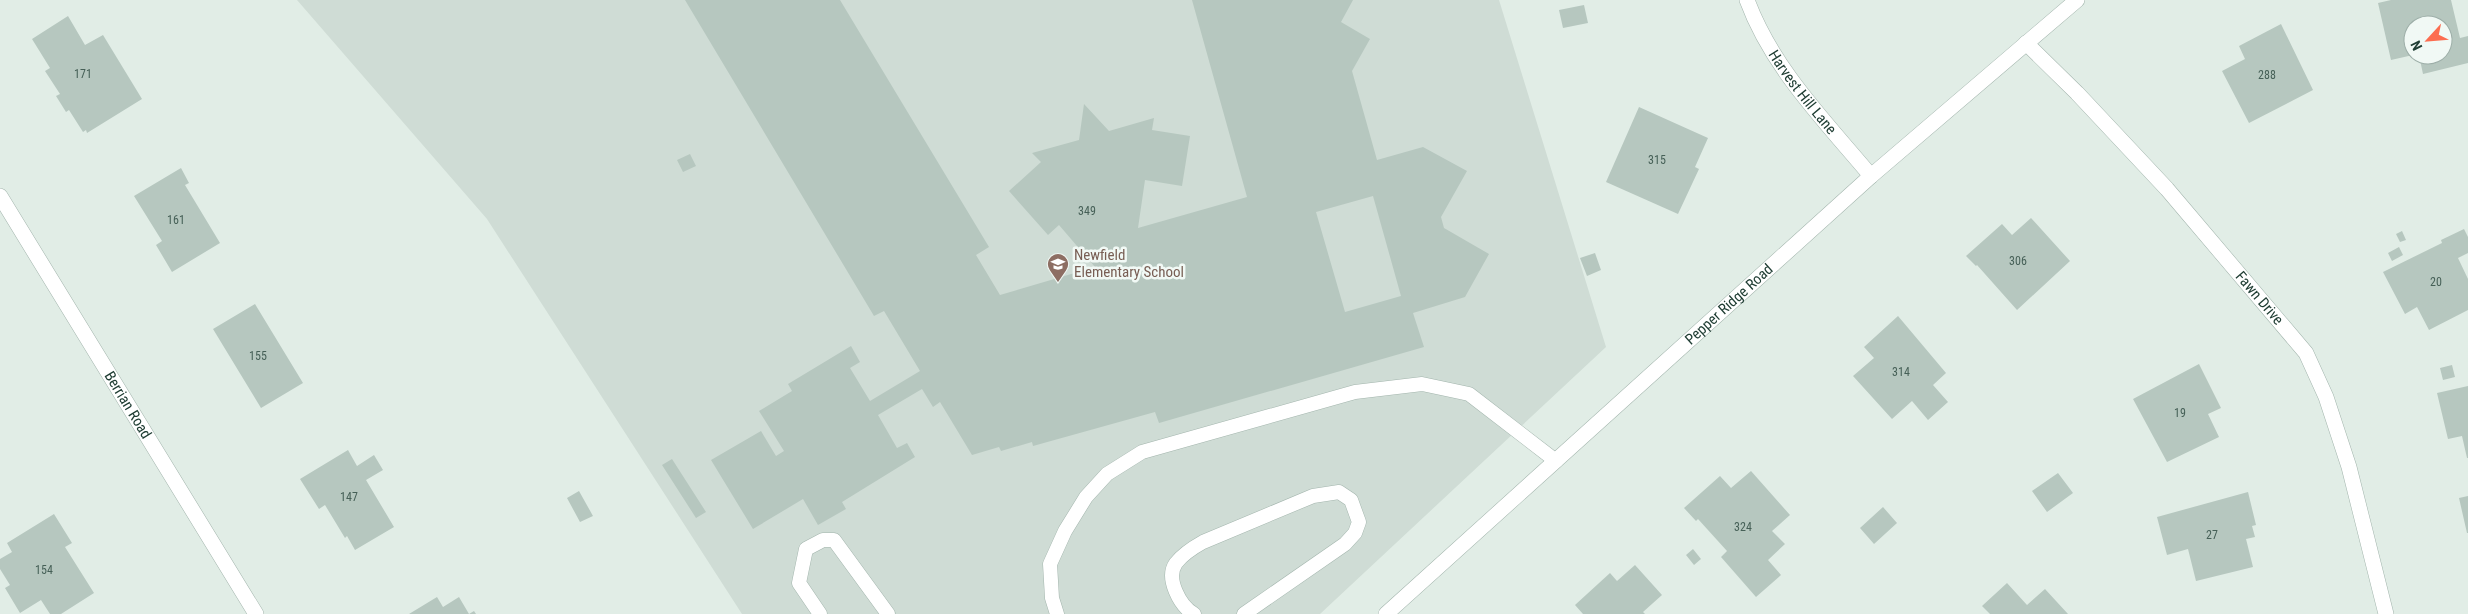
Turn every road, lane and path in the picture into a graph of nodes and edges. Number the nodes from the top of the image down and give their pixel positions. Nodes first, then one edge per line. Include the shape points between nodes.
1 (1747, 0) edge
2 (2077, 0) edge
3 (2026, 43) junction
4 (1871, 176) junction
5 (0, 196) edge
6 (1556, 461) junction
7 (256, 614) edge
8 (820, 614) edge
9 (888, 614) edge
10 (1057, 614) edge
11 (1194, 614) edge
12 (1244, 614) edge
13 (1386, 614) edge
14 (2386, 614) edge

1 - 4 street, Harvest Hill Lane via 1783,69
2 - 3 street, Pepper Ridge Road
3 - 4 street, Pepper Ridge Road
3 - 14 street, Fawn Drive via 2167,189 2306,353 2326,396 2348,467
4 - 6 street, Pepper Ridge Road
5 - 7 street, Berrian Road
6 - 10 lane via 1469,394 1422,384 1355,392 1142,452 1107,474 1086,497 1065,532 1050,564 1052,598
6 - 13 street, Pepper Ridge Road
8 - 9 lane via 799,583 806,549 823,540 834,540
11 - 12 lane via 1182,602 1172,576 1175,564 1190,550 1313,496 1339,492 1351,500 1360,522 1350,538

